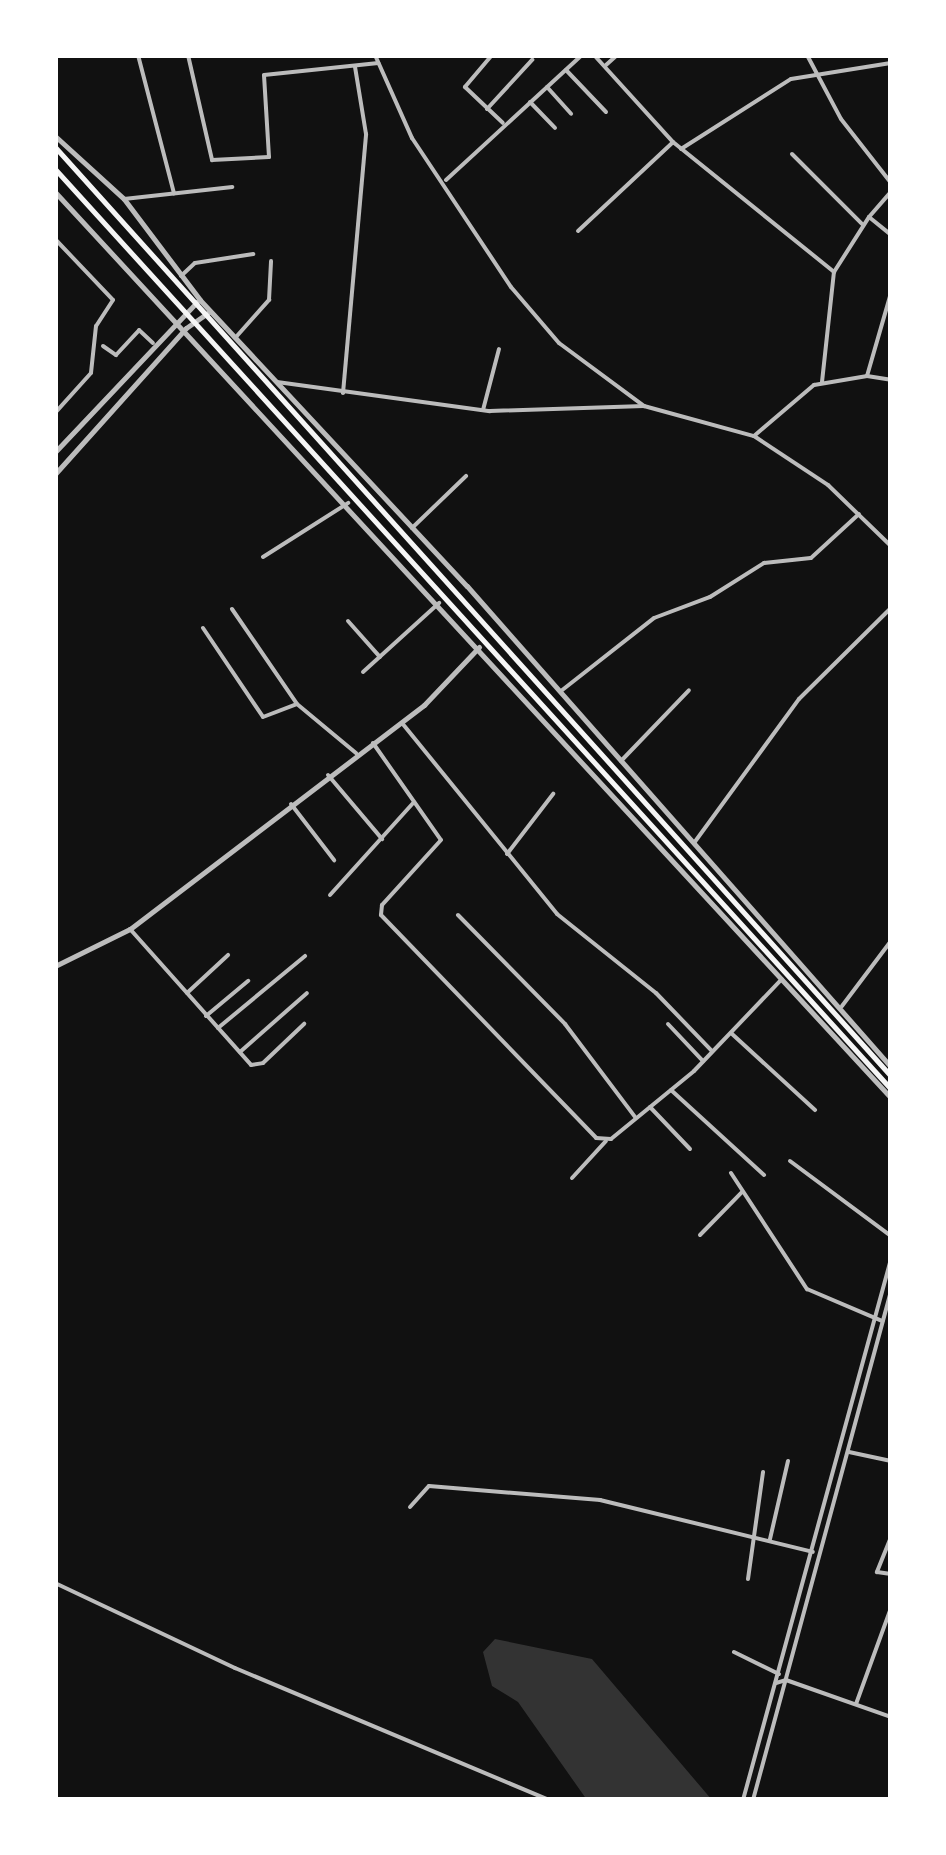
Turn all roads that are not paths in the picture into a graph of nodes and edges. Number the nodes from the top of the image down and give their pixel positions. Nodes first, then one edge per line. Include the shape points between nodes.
1 (138, 55) edge
2 (188, 55) edge
3 (375, 55) edge
4 (582, 55) edge
5 (594, 55) edge
6 (618, 55) edge
7 (807, 55) edge
8 (487, 56) edge
9 (532, 60) dead end
10 (379, 63) junction
11 (891, 63) edge
12 (605, 65) junction
13 (354, 67) junction
14 (566, 70) junction
15 (814, 71) junction
16 (546, 87) junction
17 (530, 102) junction
18 (487, 109) junction
19 (606, 112) dead end
20 (571, 114) dead end
21 (504, 124) junction
22 (554, 128) dead end
23 (55, 136) edge
24 (673, 142) junction
25 (55, 147) edge
26 (681, 149) junction
27 (792, 154) dead end
28 (55, 169) edge
29 (444, 181) junction
30 (891, 183) edge
31 (232, 187) dead end
32 (55, 192) edge
33 (891, 192) edge
34 (174, 193) junction
35 (124, 199) junction
36 (869, 217) junction
37 (863, 226) junction
38 (578, 231) dead end
39 (891, 234) edge
40 (55, 239) edge
41 (253, 254) dead end
42 (272, 261) dead end
43 (834, 272) junction
44 (181, 276) junction
45 (891, 293) edge
46 (200, 300) junction
47 (212, 310) junction
48 (176, 317) junction
49 (186, 328) junction
50 (236, 337) junction
51 (153, 343) junction
52 (103, 346) dead end
53 (499, 348) dead end
54 (867, 376) junction
55 (891, 380) edge
56 (277, 382) junction
57 (822, 382) junction
58 (342, 393) junction
59 (644, 406) junction
60 (482, 410) junction
61 (55, 413) edge
62 (754, 436) junction
63 (55, 452) edge
64 (55, 474) edge
65 (466, 476) dead end
66 (348, 504) junction
67 (859, 514) junction
68 (412, 528) junction
69 (891, 546) edge
70 (264, 556) dead end
71 (439, 603) junction
72 (891, 608) edge
73 (232, 609) dead end
74 (348, 621) dead end
75 (202, 628) dead end
76 (478, 647) junction
77 (380, 657) junction
78 (363, 672) dead end
79 (690, 690) dead end
80 (561, 691) junction
81 (297, 704) junction
82 (402, 723) junction
83 (373, 743) junction
84 (356, 753) junction
85 (621, 761) junction
86 (328, 775) junction
87 (553, 794) dead end
88 (415, 800) junction
89 (291, 804) junction
90 (382, 839) junction
91 (694, 843) junction
92 (506, 854) junction
93 (334, 860) dead end
94 (330, 895) dead end
95 (458, 916) dead end
96 (130, 929) junction
97 (891, 941) edge
98 (228, 955) dead end
99 (304, 956) dead end
100 (55, 966) edge
101 (782, 978) junction
102 (248, 982) dead end
103 (187, 993) junction
104 (306, 993) dead end
105 (842, 1006) junction
106 (206, 1016) junction
107 (304, 1024) dead end
108 (668, 1024) dead end
109 (218, 1028) junction
110 (731, 1033) junction
111 (240, 1052) junction
112 (713, 1052) junction
113 (703, 1062) junction
114 (890, 1066) edge
115 (891, 1076) edge
116 (891, 1089) edge
117 (670, 1090) junction
118 (891, 1098) edge
119 (650, 1106) junction
120 (815, 1110) dead end
121 (635, 1116) junction
122 (606, 1141) junction
123 (690, 1149) dead end
124 (790, 1161) dead end
125 (730, 1173) dead end
126 (764, 1175) dead end
127 (572, 1178) dead end
128 (742, 1192) junction
129 (700, 1235) dead end
130 (891, 1236) edge
131 (891, 1260) edge
132 (891, 1292) edge
133 (875, 1319) junction
134 (882, 1321) junction
135 (849, 1452) junction
136 (891, 1461) edge
137 (788, 1462) dead end
138 (763, 1472) dead end
139 (410, 1507) dead end
140 (750, 1535) junction
141 (891, 1538) edge
142 (770, 1539) junction
143 (814, 1552) junction
144 (891, 1574) edge
145 (748, 1579) dead end
146 (55, 1583) edge
147 (891, 1608) edge
148 (889, 1624) edge
149 (734, 1652) dead end
150 (779, 1674) junction
151 (786, 1680) junction
152 (776, 1683) junction
153 (856, 1704) junction
154 (891, 1717) edge
155 (548, 1800) edge
156 (743, 1800) edge
157 (753, 1800) edge

1 - 34 street
2 - 13 street via 212,160 269,157 264,76
3 - 10 street
4 - 14 street
5 - 12 street
6 - 12 street
7 - 15 street
8 - 18 street via 465,83
9 - 18 street
10 - 13 street
10 - 29 street via 412,138
11 - 15 street
12 - 24 street
13 - 58 street via 366,134
14 - 16 street
14 - 19 street
15 - 26 street via 766,92
15 - 30 street
16 - 17 street
16 - 20 street
17 - 21 street
17 - 22 street
18 - 21 street
21 - 29 street
23 - 35 street
24 - 26 street
24 - 38 street
25 - 115 main road
26 - 43 street
27 - 37 street
28 - 116 main road
29 - 59 street via 537,320
31 - 34 street
32 - 48 street
33 - 36 street
34 - 35 street
35 - 44 street
36 - 37 street
36 - 39 street
37 - 43 street
40 - 61 street via 114,300 96,326 91,373
41 - 44 street via 195,264
42 - 50 street via 269,300
43 - 57 street
44 - 46 street
45 - 54 street
46 - 47 street
46 - 48 street
47 - 49 street
47 - 50 street
48 - 49 street
48 - 51 street
49 - 64 street
49 - 66 street
50 - 56 street
51 - 52 street via 139,330 116,355
51 - 63 street
53 - 60 street
54 - 55 street
54 - 57 street
56 - 58 street
56 - 68 street
57 - 62 street
58 - 60 street
59 - 60 street
59 - 62 street
62 - 67 street
65 - 68 street
66 - 70 street
66 - 71 street
67 - 69 street
67 - 80 street via 811,558 764,563 710,596 654,618
68 - 80 street
71 - 76 street
71 - 77 street
72 - 91 street via 799,699
73 - 81 street
74 - 77 street
75 - 81 street via 265,718
76 - 82 street
76 - 101 street
77 - 78 street
79 - 85 street
80 - 85 street
81 - 84 street
82 - 83 street
82 - 92 street
83 - 84 street
83 - 88 street
84 - 86 street
85 - 91 street
86 - 89 street
86 - 90 street
87 - 92 street
88 - 90 street
88 - 122 street via 442,840 382,905 381,915
89 - 93 street
89 - 96 street
90 - 94 street
91 - 105 street
92 - 112 street via 557,914 656,993
95 - 121 street via 565,1024
96 - 100 street
96 - 103 street
97 - 105 street
98 - 103 street
99 - 109 street
101 - 110 street
101 - 118 street
102 - 106 street
103 - 106 street
104 - 111 street
105 - 114 street
106 - 109 street
107 - 111 street via 258,1066
108 - 113 street
109 - 111 street
110 - 112 street
110 - 120 street
112 - 113 street
113 - 117 street
117 - 119 street
117 - 126 street
119 - 121 street
119 - 123 street
121 - 122 street
122 - 127 street
124 - 130 street
125 - 128 street
128 - 129 street
128 - 133 street via 807,1289
131 - 133 street
132 - 134 street
133 - 134 street
133 - 143 street
134 - 135 street
135 - 136 street
135 - 151 street
137 - 142 street
138 - 140 street
139 - 140 street via 429,1486 522,1493 600,1500
140 - 142 street
140 - 145 street
141 - 144 street via 877,1572
142 - 143 street
143 - 150 street
146 - 155 street via 235,1668
147 - 148 street
148 - 153 street
149 - 150 street
150 - 152 street
151 - 152 street
151 - 153 street
151 - 157 street
152 - 156 street
153 - 154 street

